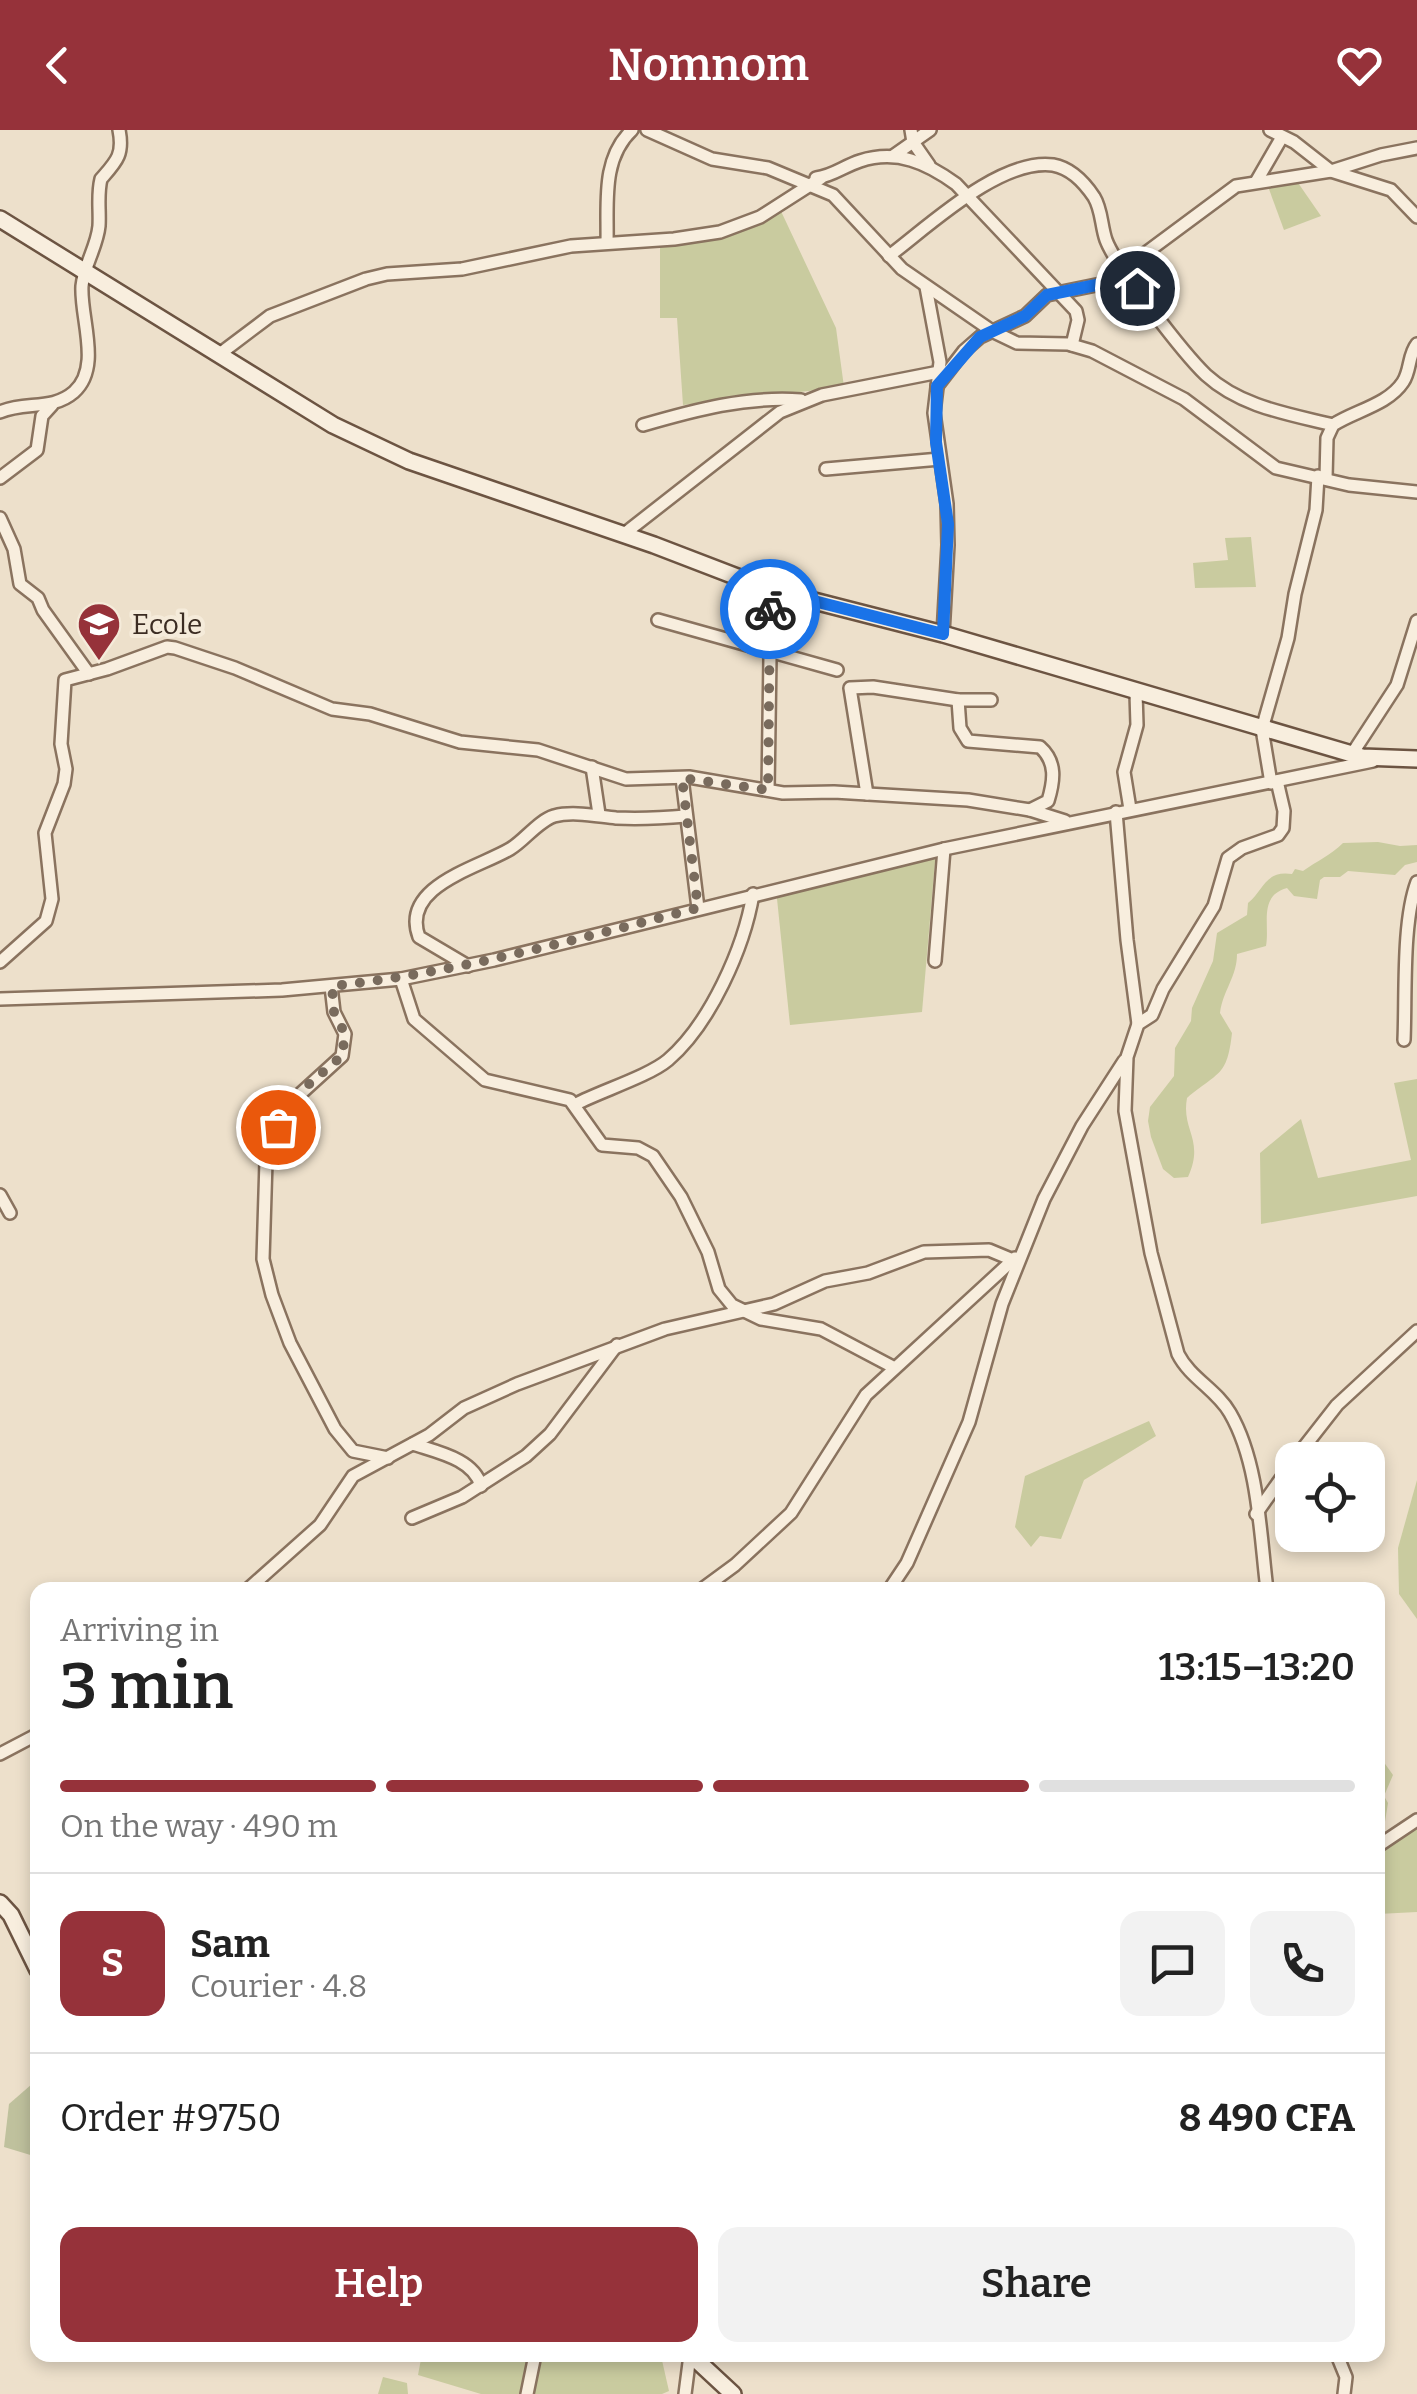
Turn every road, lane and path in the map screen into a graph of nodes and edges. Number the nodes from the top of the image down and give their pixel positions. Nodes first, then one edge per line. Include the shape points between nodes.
1 (118, 130) edge
2 (632, 130) edge
3 (647, 130) edge
4 (930, 130) edge
5 (1270, 130) edge
6 (912, 136) edge
7 (1282, 137) junction
8 (1417, 148) edge
9 (893, 156) junction
10 (929, 165) junction
11 (1331, 171) junction
12 (790, 175) junction
13 (820, 178) junction
14 (1256, 182) junction
15 (810, 187) junction
16 (968, 197) junction
17 (1417, 217) edge
18 (0, 218) edge
19 (607, 243) junction
20 (889, 256) junction
21 (1123, 269) junction
22 (84, 270) junction
23 (926, 287) junction
24 (1056, 291) junction
25 (992, 331) junction
26 (1072, 344) junction
27 (1417, 344) edge
28 (220, 354) junction
29 (938, 379) junction
30 (806, 400) junction
31 (52, 404) junction
32 (0, 412) edge
33 (1333, 425) junction
34 (643, 426) dead end
35 (940, 458) junction
36 (826, 469) dead end
37 (1322, 477) junction
38 (0, 478) edge
39 (1416, 493) edge
40 (0, 518) edge
41 (624, 534) junction
42 (771, 590) junction
43 (658, 620) dead end
44 (1417, 621) edge
45 (943, 634) junction
46 (768, 652) junction
47 (837, 670) dead end
48 (89, 674) junction
49 (1136, 693) junction
50 (958, 700) junction
51 (991, 700) dead end
52 (1262, 729) junction
53 (1352, 754) junction
54 (1417, 758) edge
55 (1382, 759) junction
56 (592, 766) junction
57 (682, 778) junction
58 (1274, 782) junction
59 (768, 790) junction
60 (867, 794) junction
61 (1130, 808) junction
62 (1030, 810) junction
63 (1116, 812) junction
64 (599, 814) junction
65 (686, 816) junction
66 (1067, 822) junction
67 (944, 849) junction
68 (1417, 882) edge
69 (753, 894) junction
70 (698, 908) junction
71 (935, 961) dead end
72 (0, 962) edge
73 (468, 966) junction
74 (401, 979) junction
75 (332, 986) junction
76 (0, 999) edge
77 (1138, 1024) junction
78 (1404, 1040) dead end
79 (1127, 1057) junction
80 (576, 1104) junction
81 (0, 1195) edge
82 (10, 1213) dead end
83 (1016, 1258) junction
84 (745, 1312) junction
85 (1417, 1331) edge
86 (618, 1345) junction
87 (893, 1367) junction
88 (1308, 1442) edge
89 (413, 1444) junction
90 (388, 1458) junction
91 (481, 1486) junction
92 (1275, 1487) edge
93 (1256, 1514) junction
94 (412, 1518) dead end
95 (256, 1582) edge
96 (712, 1582) edge
97 (894, 1582) edge
98 (1266, 1582) edge
99 (30, 1738) edge
100 (0, 1754) edge
101 (1417, 1820) edge
102 (1385, 1841) edge
103 (0, 1902) edge
104 (30, 1954) edge
105 (534, 2362) edge
106 (689, 2362) edge
107 (698, 2362) edge
108 (1340, 2362) edge
109 (527, 2394) edge
110 (686, 2394) edge
111 (733, 2394) edge
112 (1344, 2394) edge

1 - 22 street via 120,158 101,179 99,228
2 - 19 street via 610,168
3 - 12 street via 720,161
4 - 6 street
5 - 7 street
6 - 9 street
6 - 10 street
7 - 11 street
7 - 14 street
8 - 11 street
9 - 10 street
9 - 13 street via 860,160
10 - 16 street
11 - 14 street
11 - 17 street via 1391,190
12 - 13 street
12 - 15 street
13 - 15 street
14 - 21 street via 1223,195
15 - 19 street via 734,228
15 - 20 street via 838,199
16 - 20 street
16 - 21 street via 1024,167 1066,169 1096,201 1106,240
16 - 24 street
18 - 22 street
19 - 28 street via 366,279 270,316
20 - 23 street
21 - 24 street via 1101,284
21 - 33 street via 1212,380 1268,409
22 - 28 street
22 - 31 street via 86,372 76,390
23 - 25 street
23 - 29 street
24 - 25 street
24 - 26 street via 1076,310
25 - 26 street via 1017,342
25 - 29 street
26 - 37 street via 1184,399 1276,468
27 - 33 street via 1398,388
28 - 41 street via 372,446
29 - 30 street
29 - 35 street
30 - 34 street via 741,401
30 - 41 street via 761,424
31 - 32 street
31 - 38 street via 42,416 37,450
33 - 37 street
35 - 36 street
35 - 45 street via 948,545
37 - 39 street
37 - 52 street
40 - 48 street via 20,584 38,598
41 - 42 street
42 - 45 street
42 - 46 street
43 - 46 street
44 - 53 street via 1396,685
45 - 49 street
46 - 47 street
46 - 59 street
48 - 56 street via 175,648 332,709
48 - 72 street via 64,683 66,769 45,833 50,912
49 - 52 street
49 - 61 street via 1139,713 1124,772
50 - 51 street
50 - 60 street via 850,688
50 - 62 street via 968,740 1046,753 1053,785 1048,801
52 - 53 street
52 - 58 street
53 - 55 street
54 - 55 street
55 - 58 street
56 - 57 street via 626,778
56 - 64 street
57 - 59 street
57 - 65 street
58 - 61 street
58 - 77 street via 1283,828 1228,858 1209,915 1152,1015
59 - 60 street
60 - 62 street
61 - 63 street
62 - 66 street
63 - 66 street
63 - 77 street
64 - 65 street
64 - 73 street via 551,816 513,848 422,900 415,918 419,937
65 - 70 street
66 - 67 street
67 - 69 street
67 - 71 street
68 - 78 street
69 - 70 street
69 - 80 street via 720,990 678,1050 659,1066
70 - 73 street
73 - 74 street
74 - 75 street
74 - 80 street via 414,1019 484,1080
75 - 76 street
75 - 90 street via 345,1034 342,1056 288,1106 269,1148 263,1259 290,1342 336,1429 353,1451
77 - 79 street
79 - 83 street via 1082,1126
79 - 93 street via 1128,1129 1178,1354 1229,1411 1245,1452
80 - 84 street via 602,1145 653,1156 681,1197 723,1296
81 - 82 street
83 - 84 street via 989,1250 933,1250
83 - 87 street
83 - 97 street via 969,1422
84 - 86 street
84 - 87 street via 821,1329
85 - 88 street via 1337,1405
86 - 89 street via 464,1408
86 - 91 street via 550,1434
87 - 96 street via 860,1402 791,1513
89 - 90 street
89 - 91 street via 465,1464
90 - 95 street via 353,1476 320,1525
91 - 94 street
92 - 93 street
93 - 98 street
99 - 100 street
101 - 102 street
103 - 104 street
105 - 109 street
106 - 110 street
107 - 111 street
108 - 112 street

